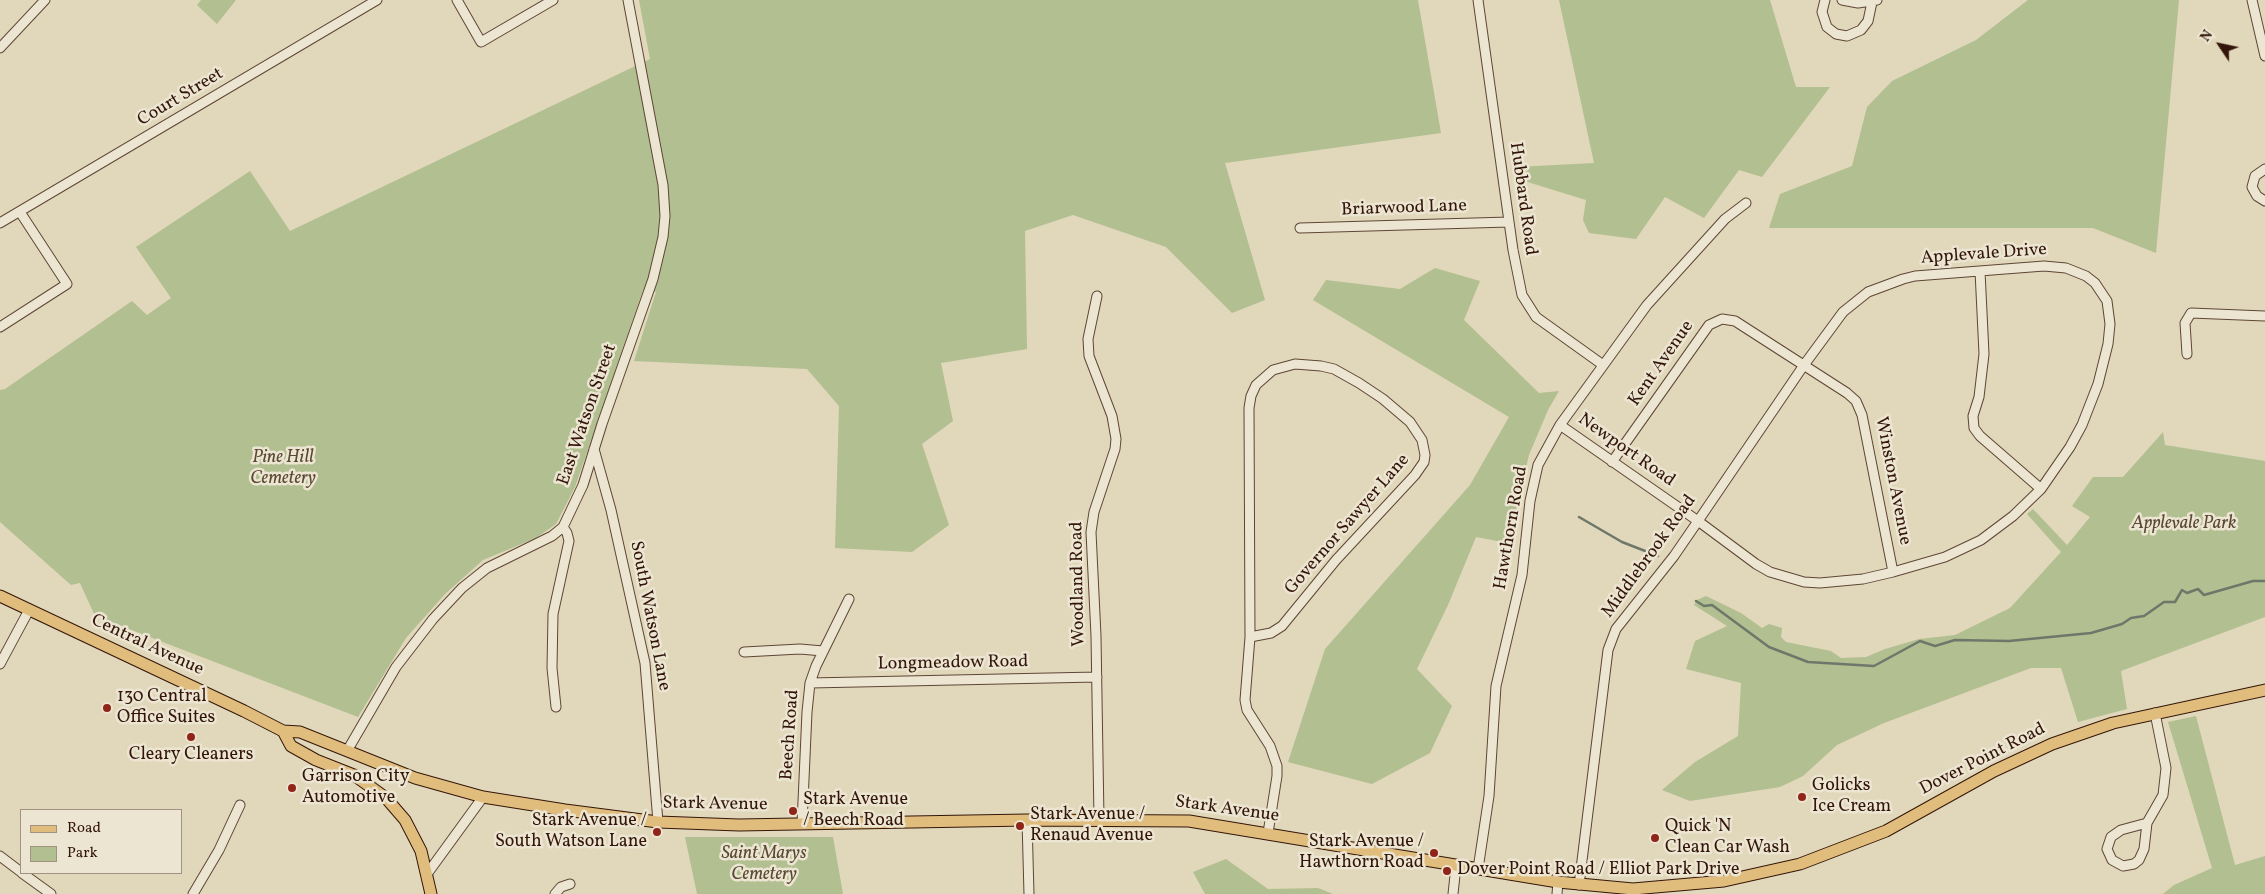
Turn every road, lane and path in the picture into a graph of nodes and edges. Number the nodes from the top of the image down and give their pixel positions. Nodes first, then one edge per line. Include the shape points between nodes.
1 (45, 0) edge
2 (377, 0) edge
3 (457, 0) edge
4 (553, 0) edge
5 (628, 0) edge
6 (1478, 0) edge
7 (1825, 0) edge
8 (1842, 0) edge
9 (2252, 0) edge
10 (1874, 1) edge
11 (0, 48) edge
12 (2265, 56) edge
13 (2265, 169) edge
14 (2265, 201) edge
15 (1746, 203) dead end
16 (20, 212) junction
17 (1509, 222) junction
18 (0, 224) edge
19 (1300, 228) dead end
20 (1980, 272) junction
21 (1097, 296) dead end
22 (2265, 316) edge
23 (0, 327) edge
24 (2187, 354) dead end
25 (1603, 365) junction
26 (1804, 365) junction
27 (1560, 425) junction
28 (594, 449) junction
29 (1612, 462) junction
30 (2041, 489) junction
31 (1698, 521) junction
32 (563, 527) junction
33 (1893, 572) junction
34 (0, 596) edge
35 (849, 599) dead end
36 (29, 610) junction
37 (1250, 637) junction
38 (824, 651) junction
39 (744, 652) dead end
40 (0, 664) edge
41 (1097, 677) junction
42 (810, 683) junction
43 (2265, 690) edge
44 (556, 707) dead end
45 (2155, 713) junction
46 (283, 731) junction
47 (347, 751) junction
48 (334, 767) junction
49 (482, 797) junction
50 (240, 804) dead end
51 (1099, 819) junction
52 (1027, 820) junction
53 (658, 822) junction
54 (2147, 823) junction
55 (802, 824) junction
56 (1268, 833) junction
57 (0, 856) edge
58 (1456, 866) junction
59 (1478, 869) junction
60 (20, 871) edge
61 (25, 874) edge
62 (427, 874) junction
63 (1724, 881) joint
64 (570, 884) dead end
65 (1579, 885) junction
66 (1557, 888) edge
67 (51, 894) edge
68 (193, 894) edge
69 (431, 894) edge
70 (555, 894) edge
71 (1029, 894) edge
72 (1453, 894) edge

1 - 11 street
2 - 16 street, Court Street
3 - 4 street via 481,42
5 - 28 street, East Watson Street via 663,185 665,216 655,272
6 - 17 street, Hubbard Road
7 - 10 street via 1822,12 1827,27 1832,32 1847,36 1861,30 1868,21
8 - 10 street
9 - 12 street
13 - 14 street via 2255,176 2252,187
15 - 25 street, Hawthorn Road via 1725,219 1666,282
16 - 18 street, Court Street
16 - 23 street via 67,284
17 - 19 street, Briarwood Lane
17 - 25 street, Hubbard Road via 1519,284 1528,308 1544,324
20 - 26 street, Applevale Drive via 1915,276 1868,292 1843,312
20 - 30 street via 1984,354 1979,397 1973,416 1974,428
20 - 30 street, Applevale Drive via 2044,266 2066,268 2095,283 2107,301 2108,344 2098,384 2082,425
21 - 41 street, Woodland Road via 1088,339 1089,356 1112,416 1116,439 1092,521
22 - 24 street via 2191,314 2185,323
25 - 27 street, Hawthorn Road
26 - 29 street, Kent Avenue via 1740,323 1728,319 1715,321 1704,331
26 - 31 street, Middlebrook Road
26 - 33 street, Winston Avenue via 1852,396 1860,408
27 - 29 street, Newport Road
27 - 59 street, Hawthorn Road via 1542,455 1532,490 1522,575 1495,693 1489,796
28 - 32 street, East Watson Street via 583,485
28 - 53 street, South Watson Lane via 645,663
29 - 31 street, Newport Road
30 - 33 street, Applevale Drive via 1981,540 1945,557
31 - 33 street, Applevale Drive via 1756,564 1785,578 1820,583
31 - 65 street, Middlebrook Road via 1616,629 1608,650
32 - 44 street via 569,541 553,614 552,668
32 - 47 street via 487,568 447,603 408,649
34 - 36 main road, Central Avenue
35 - 38 street, Beech Road
36 - 40 street
36 - 46 main road, Central Avenue
37 - 37 street, Governor Sawyer Lane via 1248,464 1251,396 1273,370 1295,364 1334,369 1383,399 1410,422 1422,440 1424,462 1282,626 1271,633
37 - 56 street, Governor Sawyer Lane via 1247,710 1270,746 1277,766
38 - 39 street
38 - 42 street, Beech Road
41 - 42 street, Longmeadow Road
41 - 51 street, Woodland Road
42 - 55 street, Beech Road
43 - 45 main road, Dover Point Road
45 - 54 street via 2165,760 2166,784
45 - 63 main road, Dover Point Road via 2032,752 1886,831 1844,848 1800,864
46 - 47 main road, Stark Avenue via 300,732
46 - 48 main road, Central Avenue via 291,746
47 - 48 main road
47 - 49 main road, Stark Avenue via 415,778
48 - 62 main road, Central Avenue via 354,775 395,808 416,840
49 - 53 main road, Stark Avenue
49 - 62 street
50 - 68 street via 219,850
51 - 52 main road, Stark Avenue
51 - 56 main road, Stark Avenue via 1189,821
52 - 55 main road, Stark Avenue
52 - 71 street
53 - 55 main road, Stark Avenue
54 - 54 street via 2144,849 2139,860 2123,866 2112,860 2107,849 2111,837 2121,830
56 - 58 main road, Stark Avenue
57 - 60 street
58 - 59 main road, Stark Avenue
58 - 72 street
59 - 66 main road, Stark Avenue
61 - 67 street
62 - 69 main road, Central Avenue
63 - 65 main road, Stark Avenue via 1633,889
64 - 70 street
65 - 66 main road, Stark Avenue

